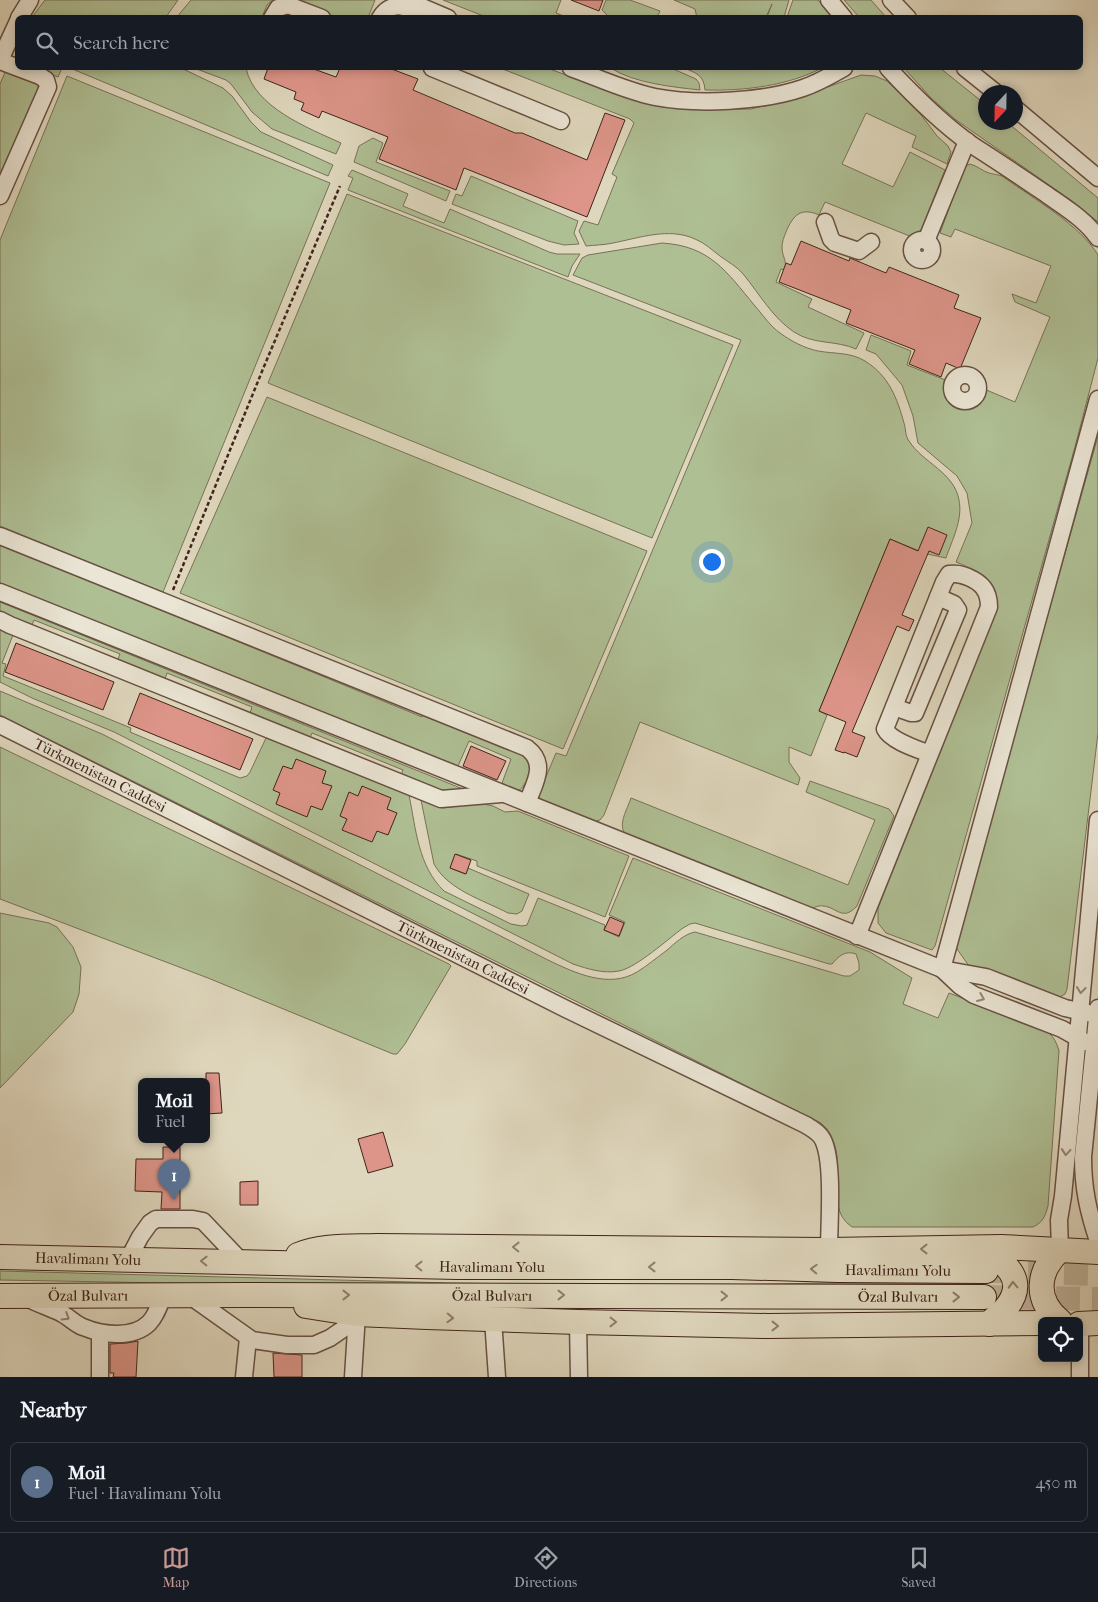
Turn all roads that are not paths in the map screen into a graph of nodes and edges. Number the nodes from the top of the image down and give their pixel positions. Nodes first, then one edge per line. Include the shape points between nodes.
1 (30, 0) edge
2 (829, 0) edge
3 (891, 0) edge
4 (409, 6) edge
5 (21, 15) edge
6 (274, 15) edge
7 (314, 15) edge
8 (382, 15) edge
9 (438, 15) edge
10 (842, 15) edge
11 (905, 15) edge
12 (15, 28) edge
13 (0, 60) edge
14 (15, 66) edge
15 (25, 70) edge
16 (437, 70) edge
17 (576, 70) edge
18 (840, 70) edge
19 (890, 70) edge
20 (968, 70) edge
21 (986, 85) edge
22 (1023, 115) edge
23 (561, 121) dead end
24 (967, 141) junction
25 (1098, 178) edge
26 (0, 196) edge
27 (825, 222) dead end
28 (1098, 238) edge
29 (926, 241) dead end
30 (871, 242) dead end
31 (1098, 399) edge
32 (0, 536) edge
33 (0, 592) edge
34 (938, 597) junction
35 (0, 620) edge
36 (894, 707) junction
37 (0, 725) edge
38 (930, 754) junction
39 (503, 794) junction
40 (527, 804) junction
41 (1098, 820) edge
42 (857, 936) junction
43 (942, 969) junction
44 (1098, 1008) edge
45 (1079, 1011) junction
46 (1097, 1015) edge
47 (1077, 1039) junction
48 (1095, 1042) junction
49 (1097, 1232) edge
50 (981, 1248) junction
51 (829, 1250) junction
52 (1060, 1250) junction
53 (1098, 1252) edge
54 (0, 1257) edge
55 (128, 1260) junction
56 (242, 1262) junction
57 (284, 1263) junction
58 (986, 1271) tunnel mouth
59 (246, 1294) junction
60 (11, 1296) edge
61 (163, 1296) junction
62 (190, 1296) junction
63 (984, 1297) tunnel mouth
64 (357, 1314) junction
65 (1067, 1317) edge
66 (493, 1319) junction
67 (578, 1322) junction
68 (1038, 1323) edge
69 (989, 1324) junction
70 (100, 1334) junction
71 (248, 1338) junction
72 (1080, 1362) edge
73 (100, 1377) edge
74 (244, 1377) edge
75 (353, 1377) edge
76 (497, 1377) edge
77 (579, 1377) edge
78 (1080, 1377) edge

1 - 5 street
2 - 10 street
3 - 11 street
4 - 8 street via 394,6
4 - 9 street
6 - 7 street via 278,8 288,6
12 - 13 street
13 - 14 street
15 - 26 street via 46,80 48,87
16 - 23 street
17 - 18 street via 636,92 685,101 749,99 778,94 804,88
19 - 24 street via 911,93
20 - 21 street
22 - 25 street
24 - 28 street via 1068,209
24 - 29 street
27 - 30 street via 835,243 859,251
31 - 43 street
32 - 40 street via 527,748 540,766
33 - 39 street
34 - 36 street
34 - 36 street via 954,604 958,610 915,713
34 - 38 street via 949,574 956,573 984,586 989,607
35 - 39 street via 441,799
36 - 38 street via 885,729 888,734
37 - 51 street, Türkmenistan Caddesi via 806,1125 823,1140 827,1154
38 - 42 street
39 - 40 street
40 - 42 street
41 -> 45 street
42 - 43 street
43 - 45 street via 996,980
43 -> 47 street via 974,995 1062,1028
44 - 46 street
45 - 46 street
45 - 47 street
46 - 48 street
47 - 48 street
47 -> 52 street via 1059,1220
48 - 49 street via 1083,1157 1085,1194
50 -> 51 highway
50 - 52 highway
69 -> 50 highway via 1014,1295 1014,1278 1004,1262
51 -> 57 highway via 329,1247 312,1250
52 - 53 highway
52 - 65 highway via 1046,1266 1041,1287 1047,1307
54 - 55 highway, Havalimanı Yolu
56 -> 55 highway, Havalimanı Yolu
55 - 56 street via 140,1237 156,1219 193,1219 203,1221
56 - 57 highway, Havalimanı Yolu
58 -> 57 highway, Havalimanı Yolu
59 - 62 highway, Özal Bulvarı
59 -> 63 highway, Özal Bulvarı
59 - 64 highway
60 - 61 highway, Özal Bulvarı
60 -> 70 street via 63,1314
61 - 62 highway, Özal Bulvarı
61 - 70 street via 156,1315 148,1325 135,1332
62 - 71 street
64 -> 66 highway
64 - 71 street via 343,1329 314,1345 287,1345
64 - 75 street
66 - 67 highway
66 - 76 street
67 -> 69 highway via 768,1326
67 - 77 street
68 - 69 highway
70 - 73 street
71 - 74 street
72 - 78 street

